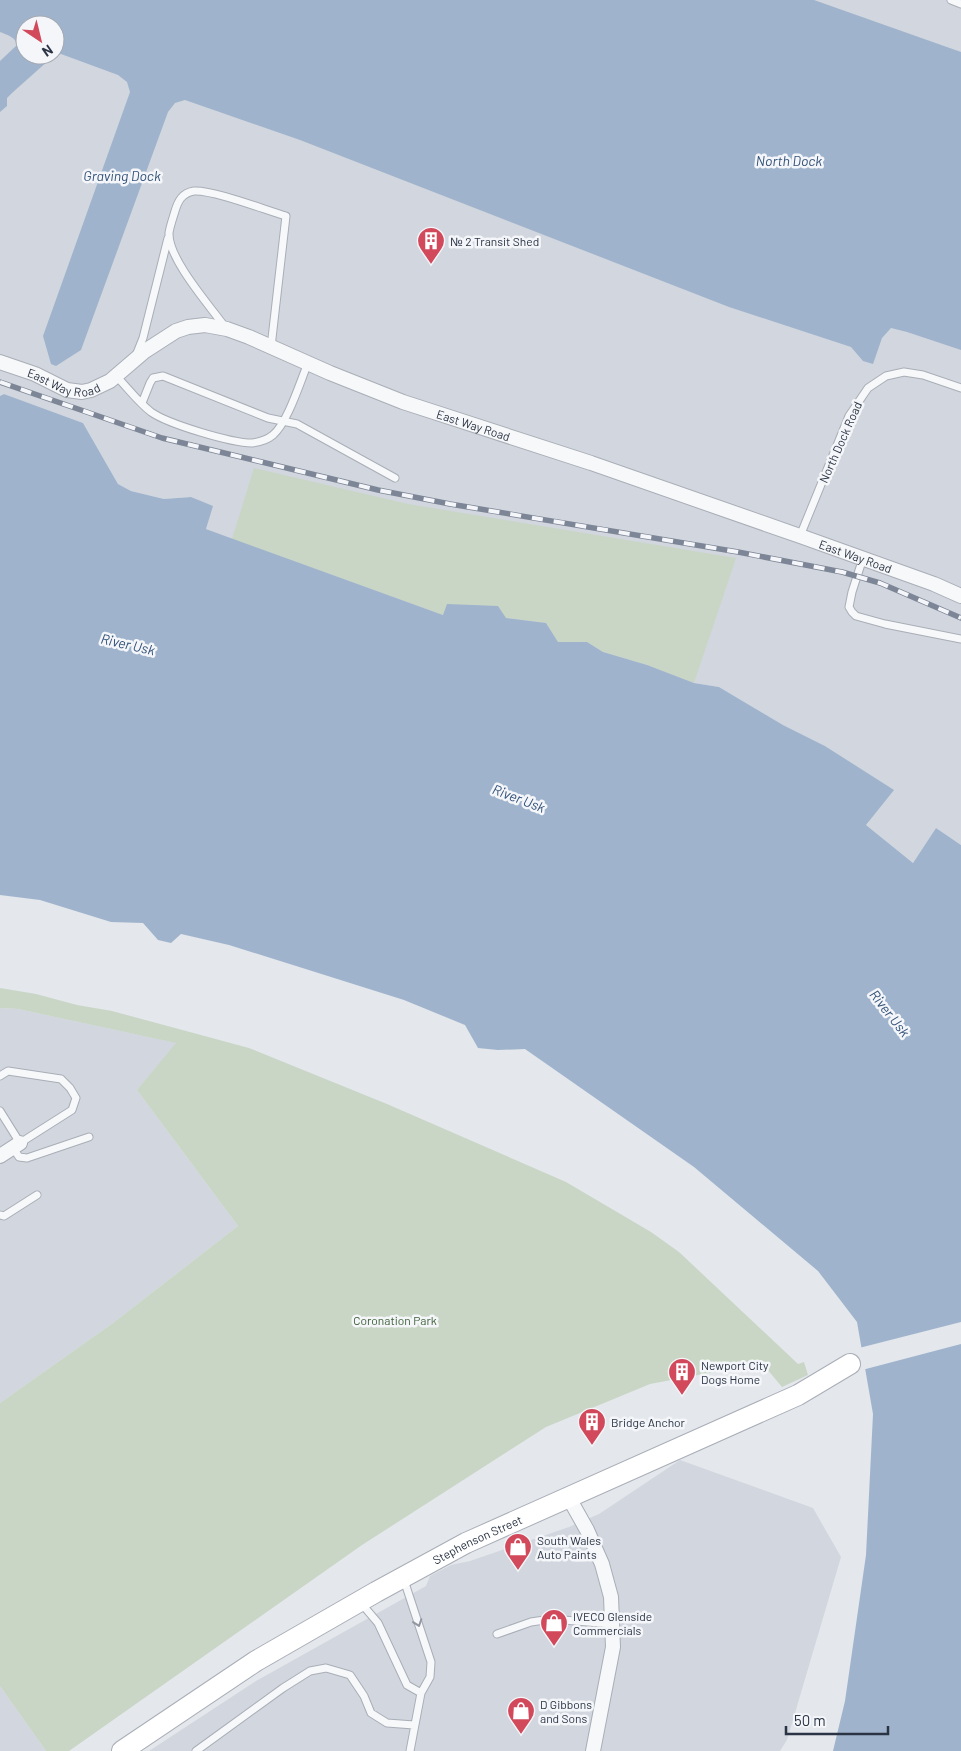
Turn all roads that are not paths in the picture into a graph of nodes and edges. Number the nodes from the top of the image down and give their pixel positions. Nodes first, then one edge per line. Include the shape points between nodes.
1 (951, 0) edge
2 (961, 4) edge
3 (169, 233) junction
4 (227, 329) junction
5 (271, 347) junction
6 (0, 362) edge
7 (133, 362) junction
8 (308, 363) junction
9 (116, 376) junction
10 (961, 388) edge
11 (142, 403) junction
12 (284, 421) junction
13 (396, 478) dead end
14 (800, 536) junction
15 (863, 558) junction
16 (961, 595) edge
17 (961, 639) edge
18 (0, 1076) edge
19 (0, 1111) edge
20 (89, 1137) dead end
21 (16, 1146) junction
22 (0, 1156) edge
23 (38, 1196) dead end
24 (0, 1215) edge
25 (850, 1364) dead end
26 (569, 1498) junction
27 (403, 1577) junction
28 (360, 1601) junction
29 (612, 1624) junction
30 (496, 1634) dead end
31 (421, 1693) junction
32 (414, 1724) junction
33 (122, 1751) edge
34 (196, 1751) edge
35 (410, 1751) edge
36 (593, 1751) edge

1 - 2 lane
3 - 4 lane via 178,262
3 - 5 lane via 179,200 196,191 286,216
3 - 7 lane via 143,338
4 - 5 street, East Way Road
4 - 7 street, East Way Road via 205,325 176,331
5 - 8 street, East Way Road
6 - 9 street, East Way Road via 76,392 91,390
7 - 9 street, East Way Road
8 - 12 lane
8 - 14 street, East Way Road via 403,402
9 - 11 lane
10 - 14 lane, North Dock Road via 904,372 879,379 868,388 849,416
11 - 12 lane via 167,420 245,442 265,440
11 - 12 lane via 153,378 163,376 268,418
12 - 13 lane via 297,424
14 - 15 street, East Way Road
15 - 16 street, East Way Road
15 - 17 lane via 849,607 856,616
18 - 21 lane via 8,1071 62,1079 76,1098 72,1110
19 - 21 lane
20 - 21 lane via 27,1158 19,1157
21 - 22 street
23 - 24 lane via 4,1216
25 - 26 street, Stephenson Street via 798,1395
26 - 27 street, Stephenson Street via 466,1543
26 - 29 street via 588,1530 602,1564 611,1597
27 - 28 street, Stephenson Street
27 -> 31 lane via 431,1662 430,1677
28 - 31 lane via 378,1624 407,1685
28 - 33 street, Stephenson Street via 256,1661
29 - 30 lane via 551,1619
29 - 36 street via 613,1647
31 - 32 lane
32 - 34 lane via 387,1723 370,1713 364,1696 350,1675 326,1668 310,1671
32 - 35 lane

